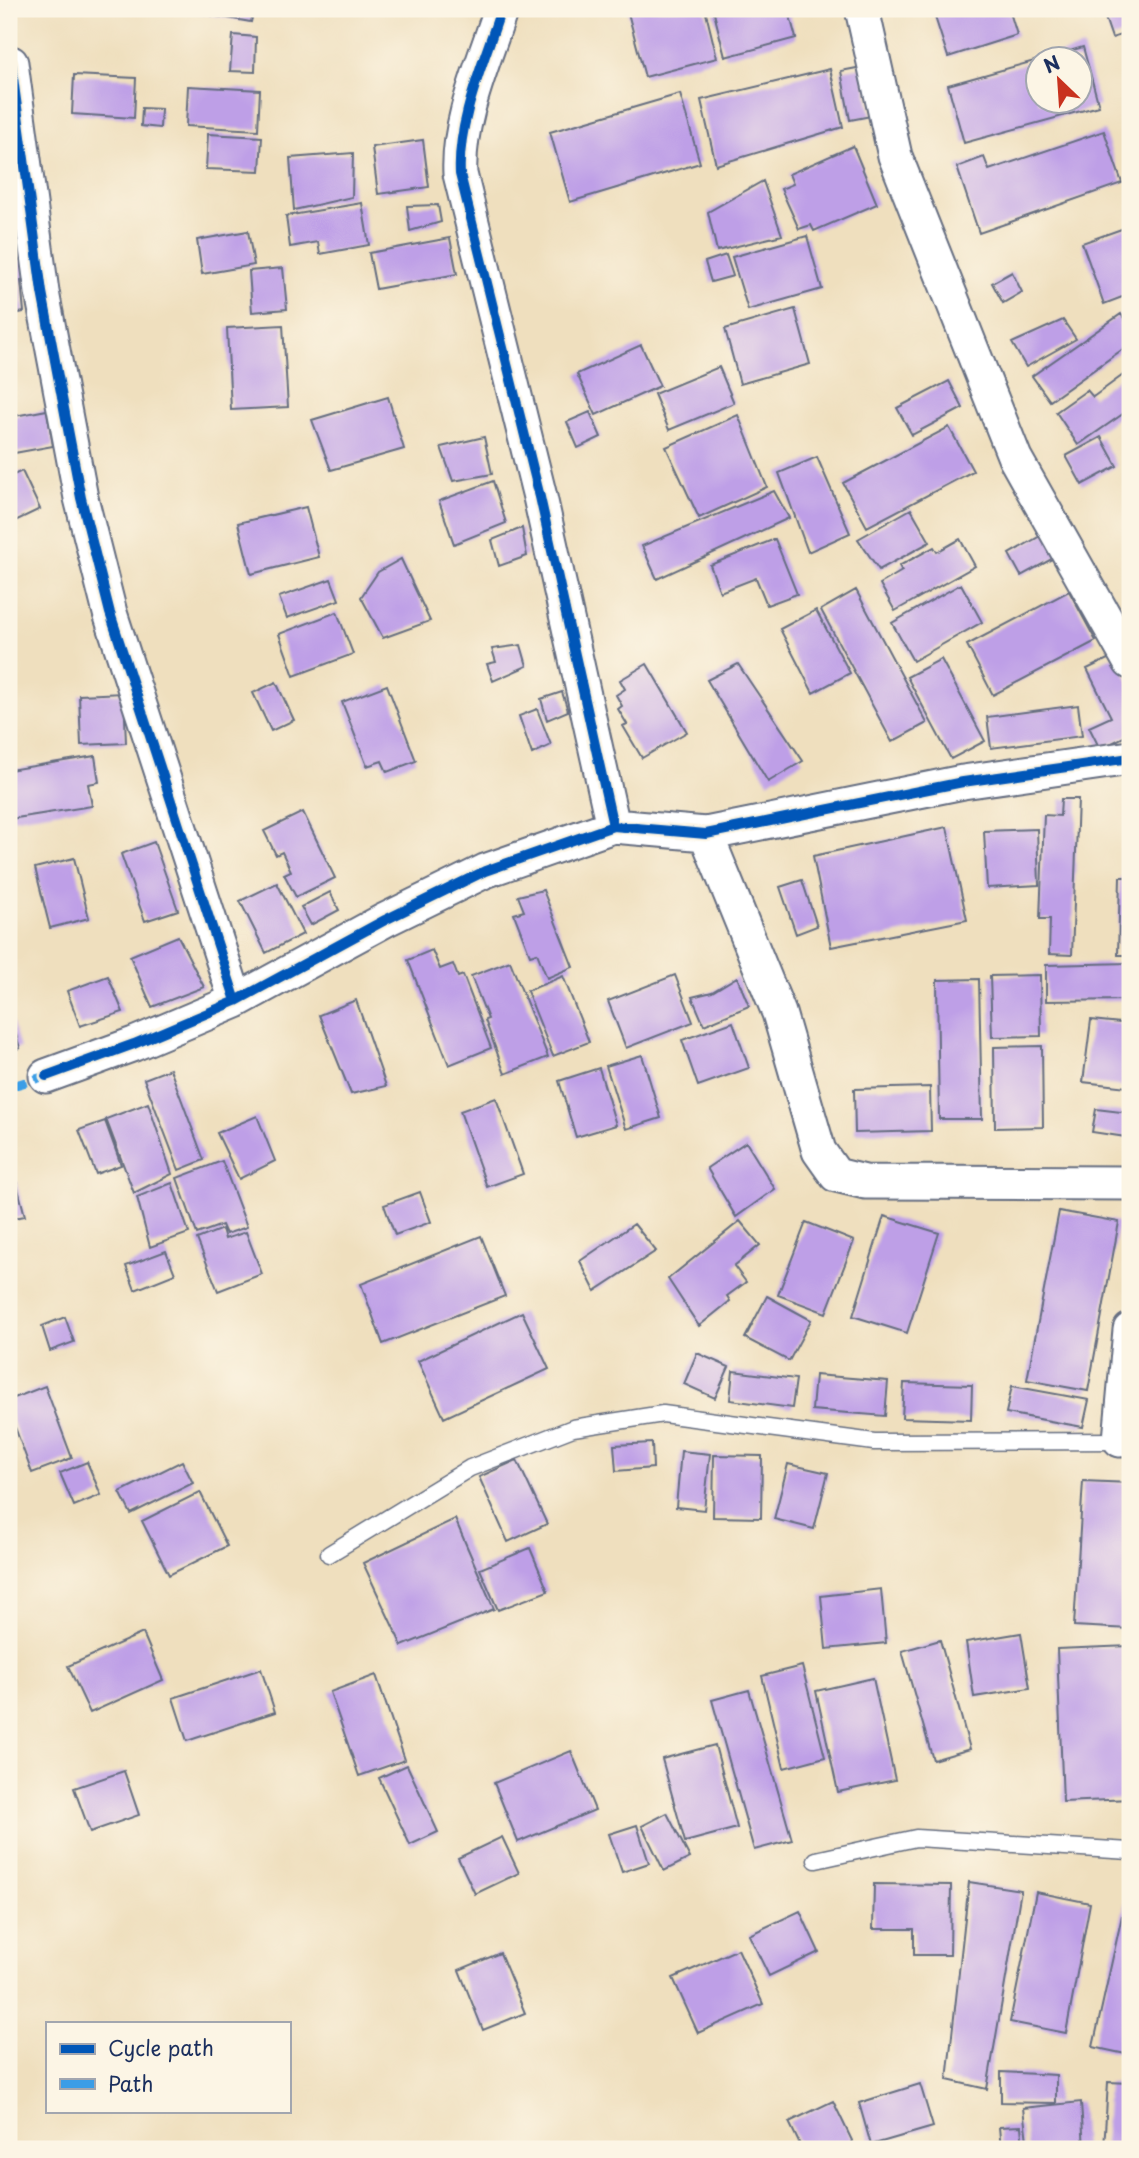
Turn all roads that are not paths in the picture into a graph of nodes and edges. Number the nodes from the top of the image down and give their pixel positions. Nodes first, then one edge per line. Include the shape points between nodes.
1 (501, 9) edge
2 (862, 9) edge
3 (11, 63) dead end
4 (1130, 662) edge
5 (1130, 758) edge
6 (613, 825) junction
7 (706, 834) junction
8 (236, 1001) junction
9 (46, 1076) dead end
10 (1130, 1183) edge
11 (1130, 1330) edge
12 (1125, 1441) edge
13 (329, 1554) dead end
14 (1130, 1851) edge
15 (816, 1860) dead end

1 - 6 street via 468,112 459,151 460,174 540,497
2 - 4 street via 895,156 1015,458
3 - 8 street via 42,292 81,498 110,613
5 - 7 street via 963,782
6 - 7 street
6 - 8 street via 485,871
7 - 10 street via 779,1013 819,1151 836,1175 865,1182
8 - 9 street
11 - 12 street
12 - 13 lane via 874,1441 663,1414 573,1428 470,1468
14 - 15 lane via 916,1838

